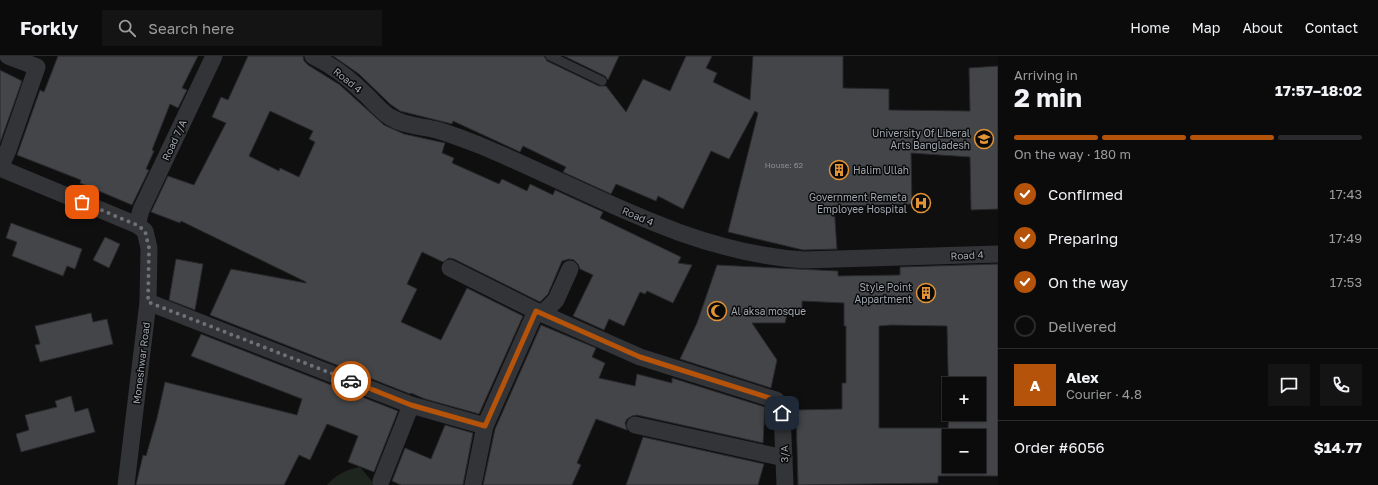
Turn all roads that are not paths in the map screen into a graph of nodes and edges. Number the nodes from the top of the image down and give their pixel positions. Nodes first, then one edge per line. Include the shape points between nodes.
1 (8, 56) edge
2 (214, 56) edge
3 (313, 56) edge
4 (550, 56) edge
5 (602, 81) dead end
6 (0, 168) edge
7 (137, 225) junction
8 (998, 254) edge
9 (450, 268) dead end
10 (570, 269) dead end
11 (148, 302) junction
12 (539, 313) junction
13 (411, 405) junction
14 (635, 425) dead end
15 (485, 426) junction
16 (784, 458) junction
17 (381, 481) dead end
18 (126, 485) edge
19 (473, 485) edge
20 (784, 485) edge

1 - 6 street via 37,68
2 - 7 street, Road 7/A via 141,210
3 - 8 street, Road 4 via 331,65 385,114 397,121 437,130 477,144 618,208 716,245 757,255 805,260
4 - 5 lane
6 - 7 street
7 - 11 street, Moneshwar Road via 145,231 149,248
9 - 12 street, 3/A
10 - 12 street via 556,300
11 - 13 street
11 - 18 street, Moneshwar Road
12 - 15 street
12 - 16 street, 3/A via 640,357 776,400 782,413
13 - 15 street
13 - 17 street
14 - 16 street
15 - 19 street
16 - 20 street, 3/A

